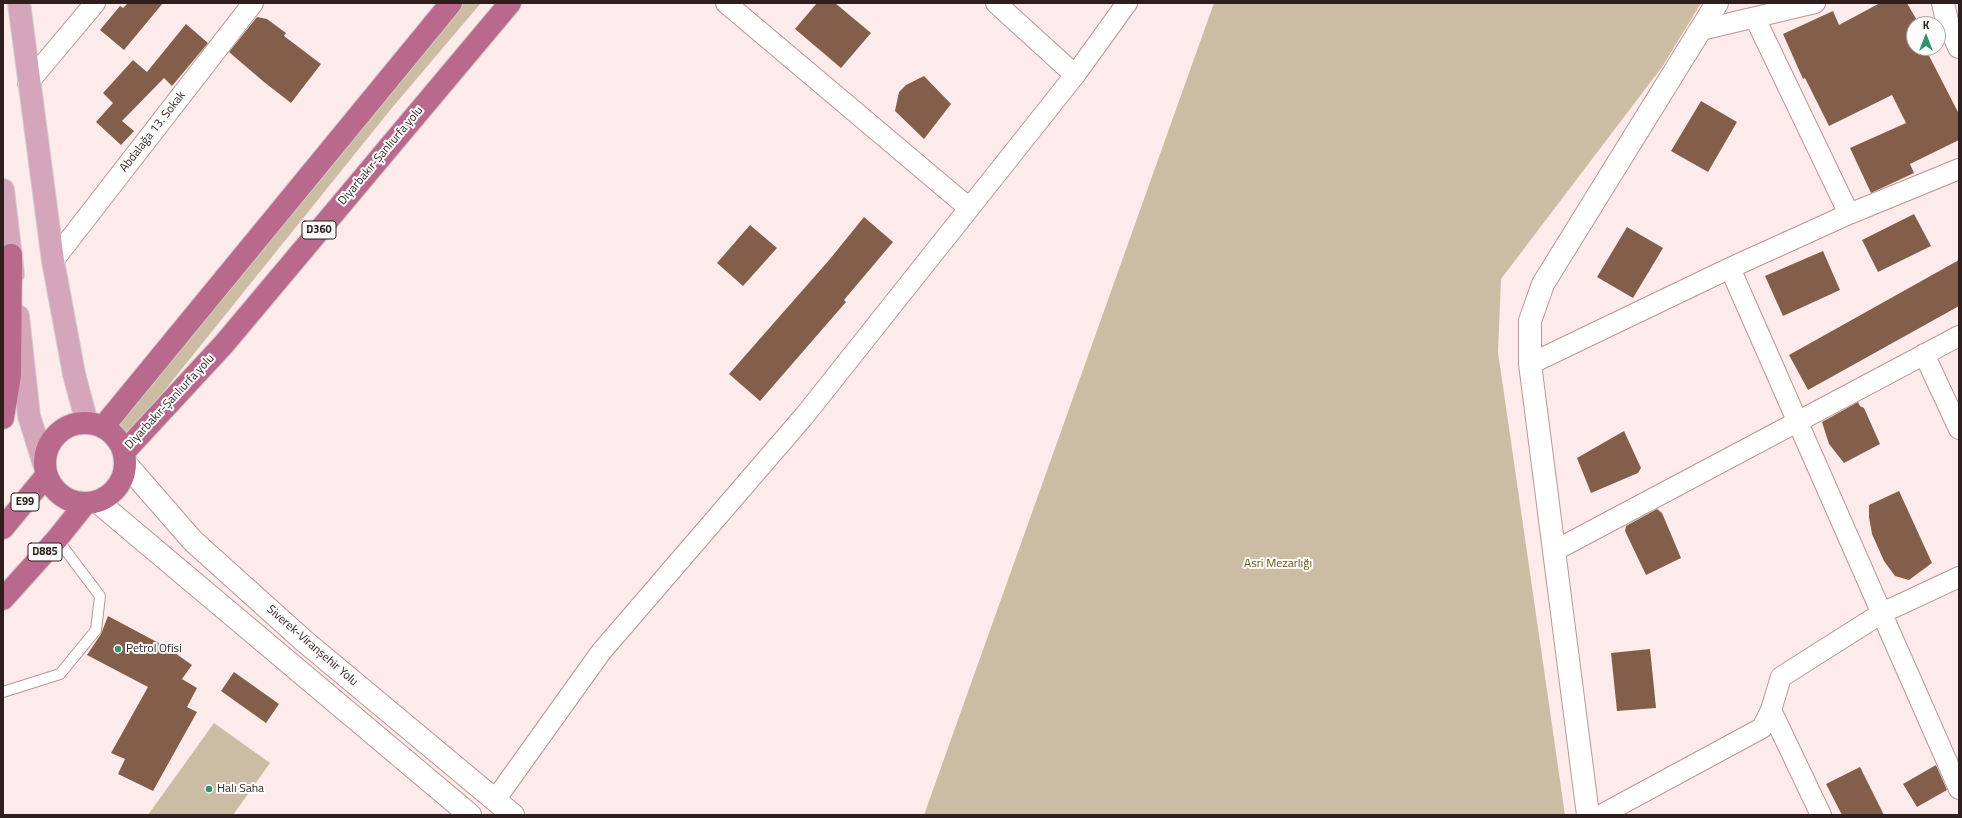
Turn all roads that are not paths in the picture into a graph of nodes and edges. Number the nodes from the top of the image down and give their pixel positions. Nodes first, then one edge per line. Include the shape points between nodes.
1 (19, 3) edge
2 (95, 3) edge
3 (253, 3) edge
4 (451, 3) edge
5 (510, 3) edge
6 (726, 3) edge
7 (996, 3) edge
8 (1127, 3) edge
9 (1717, 3) edge
10 (1815, 3) edge
11 (1943, 3) edge
12 (1755, 18) junction
13 (1701, 30) junction
14 (1959, 47) edge
15 (1075, 75) junction
16 (28, 83) junction
17 (1959, 168) edge
18 (3, 190) edge
19 (969, 208) junction
20 (1849, 214) junction
21 (10, 255) junction
22 (53, 261) junction
23 (1730, 268) junction
24 (1959, 336) edge
25 (1924, 354) junction
26 (1530, 364) junction
27 (3, 418) edge
28 (1798, 422) junction
29 (95, 425) junction
30 (1959, 429) edge
31 (125, 458) junction
32 (45, 470) junction
33 (91, 503) junction
34 (3, 528) edge
35 (57, 539) junction
36 (1554, 551) junction
37 (1959, 577) edge
38 (3, 599) edge
39 (1882, 614) junction
40 (3, 692) edge
41 (1771, 710) junction
42 (1959, 789) edge
43 (495, 800) junction
44 (470, 815) edge
45 (513, 815) edge
46 (1588, 815) edge
47 (1601, 815) edge
48 (1821, 815) edge

1 - 16 main road
2 - 16 street
3 - 22 street, Abdalağa 13. Sokak
4 - 29 highway
5 - 31 highway, Diyarbakır-Şanlıurfa yolu / D360
6 - 19 street
7 - 15 street
8 - 15 street
9 - 13 main road
10 - 12 street
11 - 14 main road via 1947,21
12 - 13 street
12 - 20 street
13 - 26 main road via 1543,284 1530,321
15 - 19 street
16 - 22 main road
17 - 20 street
18 - 21 main road
19 - 43 street via 804,415 601,652
20 - 23 street
21 - 27 highway via 10,375
21 - 32 main road via 29,416
22 - 29 main road via 74,374
23 - 26 street
23 - 28 street
24 - 25 street
25 - 28 street
25 - 30 street
26 - 36 main road
28 - 36 street
28 - 39 street
29 - 31 highway via 116,437
29 - 32 highway via 74,424 62,430 52,439 46,451
31 - 33 highway via 123,476 118,487 109,496
31 - 43 main road, Siverek-Viranşehir Yolu via 193,541 303,640
32 - 33 highway via 52,487 61,496 72,502
32 - 34 highway, E99
33 - 35 highway, D885
33 - 44 main road
35 - 38 highway, D885
35 - 40 lane via 100,596 96,630 60,674
36 - 46 main road
37 - 39 street
39 - 41 street via 1781,676
39 - 42 street
41 - 47 street via 1762,728
41 - 48 street
43 - 45 main road, Siverek-Viranşehir Yolu

